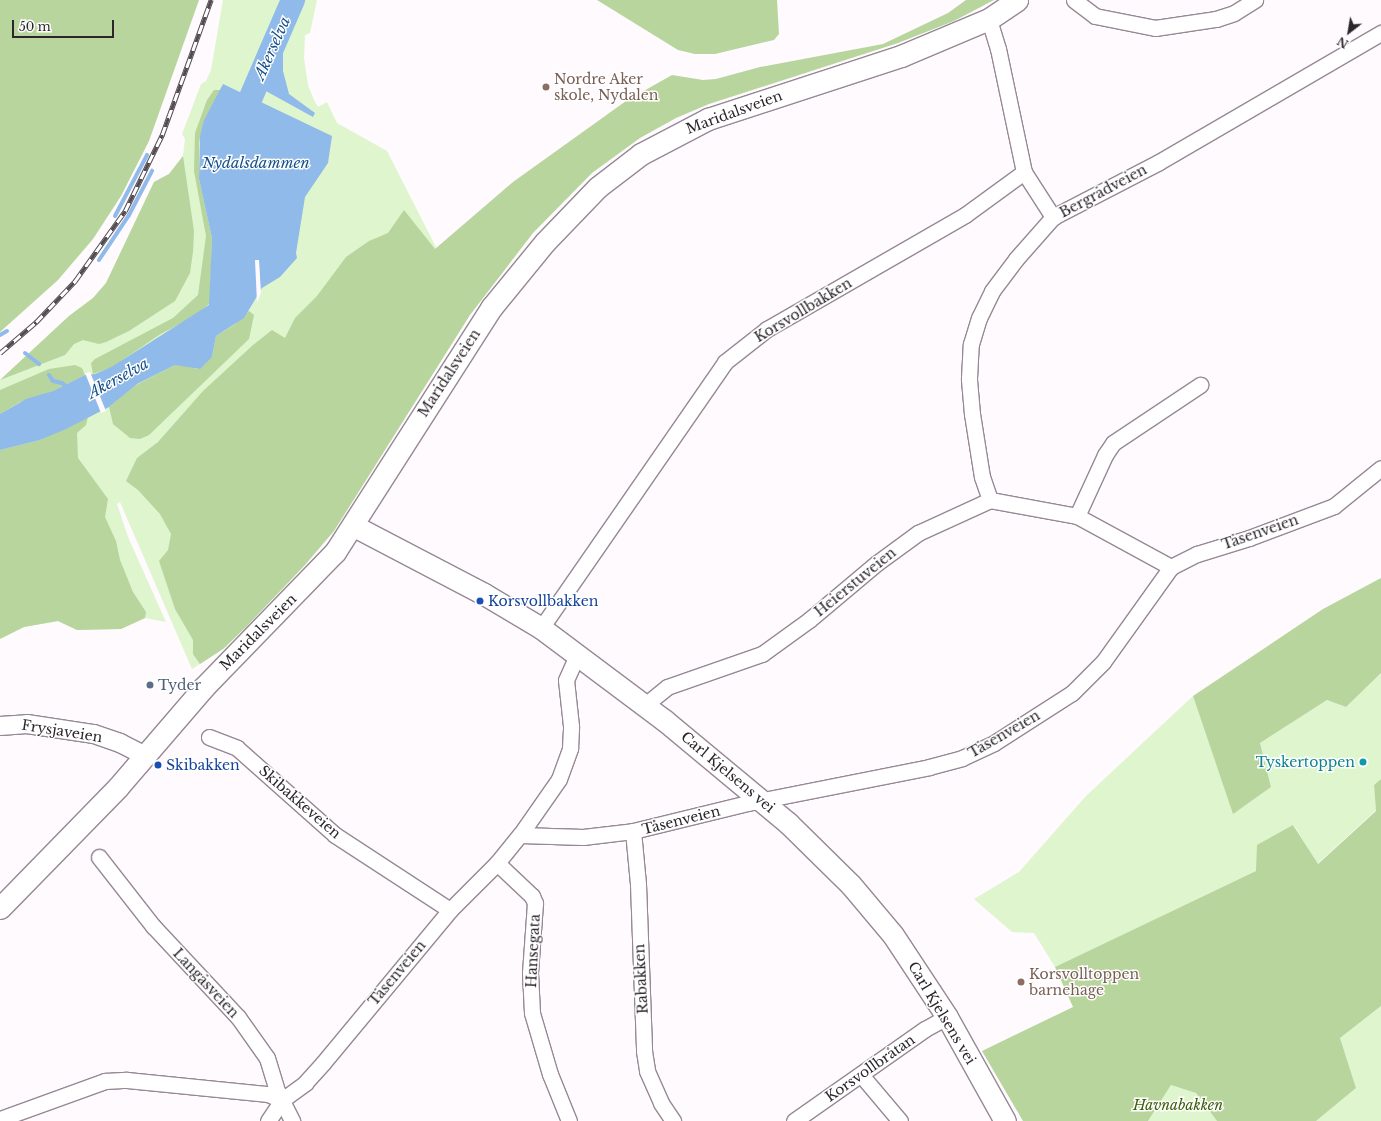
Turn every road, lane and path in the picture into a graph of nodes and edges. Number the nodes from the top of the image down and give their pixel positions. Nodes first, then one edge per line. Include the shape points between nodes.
1 (1017, 0) edge
2 (1074, 0) edge
3 (1255, 0) edge
4 (989, 19) junction
5 (1381, 33) edge
6 (1024, 172) junction
7 (1053, 217) junction
8 (1200, 385) dead end
9 (1381, 468) edge
10 (990, 500) junction
11 (1077, 516) junction
12 (354, 526) junction
13 (1171, 567) junction
14 (541, 628) junction
15 (577, 655) junction
16 (645, 705) junction
17 (0, 726) edge
18 (209, 737) dead end
19 (144, 756) junction
20 (763, 801) junction
21 (633, 831) junction
22 (520, 835) junction
23 (99, 858) dead end
24 (497, 863) junction
25 (0, 908) edge
26 (450, 910) junction
27 (947, 1017) junction
28 (862, 1076) junction
29 (282, 1100) junction
30 (0, 1119) edge
31 (268, 1121) edge
32 (292, 1121) edge
33 (569, 1121) edge
34 (673, 1121) edge
35 (794, 1121) edge
36 (900, 1121) edge
37 (1005, 1121) edge

1 - 4 main road, Maridalsveien
2 - 3 street via 1095,16 1155,28 1216,19 1234,13
4 - 6 street
4 - 12 main road, Maridalsveien via 901,56 708,119 662,141 619,169 580,204 506,287 438,388
5 - 7 street, Bergrådveien via 1159,162
6 - 7 street
6 - 14 street, Korsvollbakken via 965,215 767,329 725,362
7 - 10 street, Bergrådveien via 992,291 979,318 971,344 969,378 972,414 982,477
8 - 11 street via 1114,444 1105,455
9 - 13 street, Tåsenveien via 1334,506 1249,538 1197,554
10 - 11 street
10 - 16 street, Heierstuveien via 918,533 762,654 667,686
11 - 13 street
12 - 14 main road, Carl Kjelsens vei via 484,594
12 - 19 main road, Maridalsveien via 322,567 204,688
13 - 20 street, Tåsenveien via 1103,662 1072,693 994,743 962,758 930,768
14 - 15 main road, Carl Kjelsens vei
15 - 16 main road, Carl Kjelsens vei
15 - 22 street via 566,680 571,726 570,748 559,779
16 - 20 main road, Carl Kjelsens vei
17 - 19 street, Frysjaveien via 27,724 94,734 120,743
18 - 26 street, Skibakkeveien via 237,748 335,835
19 - 25 main road, Maridalsveien via 49,860
20 - 21 street, Tåsenveien
20 - 27 main road, Carl Kjelsens vei via 867,903 903,949
21 - 22 street, Tåsenveien via 583,837
21 - 34 street, Rabakken via 638,884 644,1051 648,1071 661,1103
22 - 24 street, Tåsenveien
23 - 29 street, Langåsveien via 153,926 238,1017 267,1058
24 - 26 street, Tåsenveien
24 - 33 street, Hansegata via 532,896 535,903 530,973 532,1013 550,1074
26 - 29 street, Tåsenveien via 323,1063 305,1083
27 - 28 street, Korsvollbråtan via 925,1029
27 - 37 main road, Carl Kjelsens vei
28 - 35 street, Korsvollbråtan
28 - 36 street
29 - 30 street via 268,1094 127,1080 105,1081
29 - 31 street, Tåsenveien
29 - 32 street, Langåsveien

